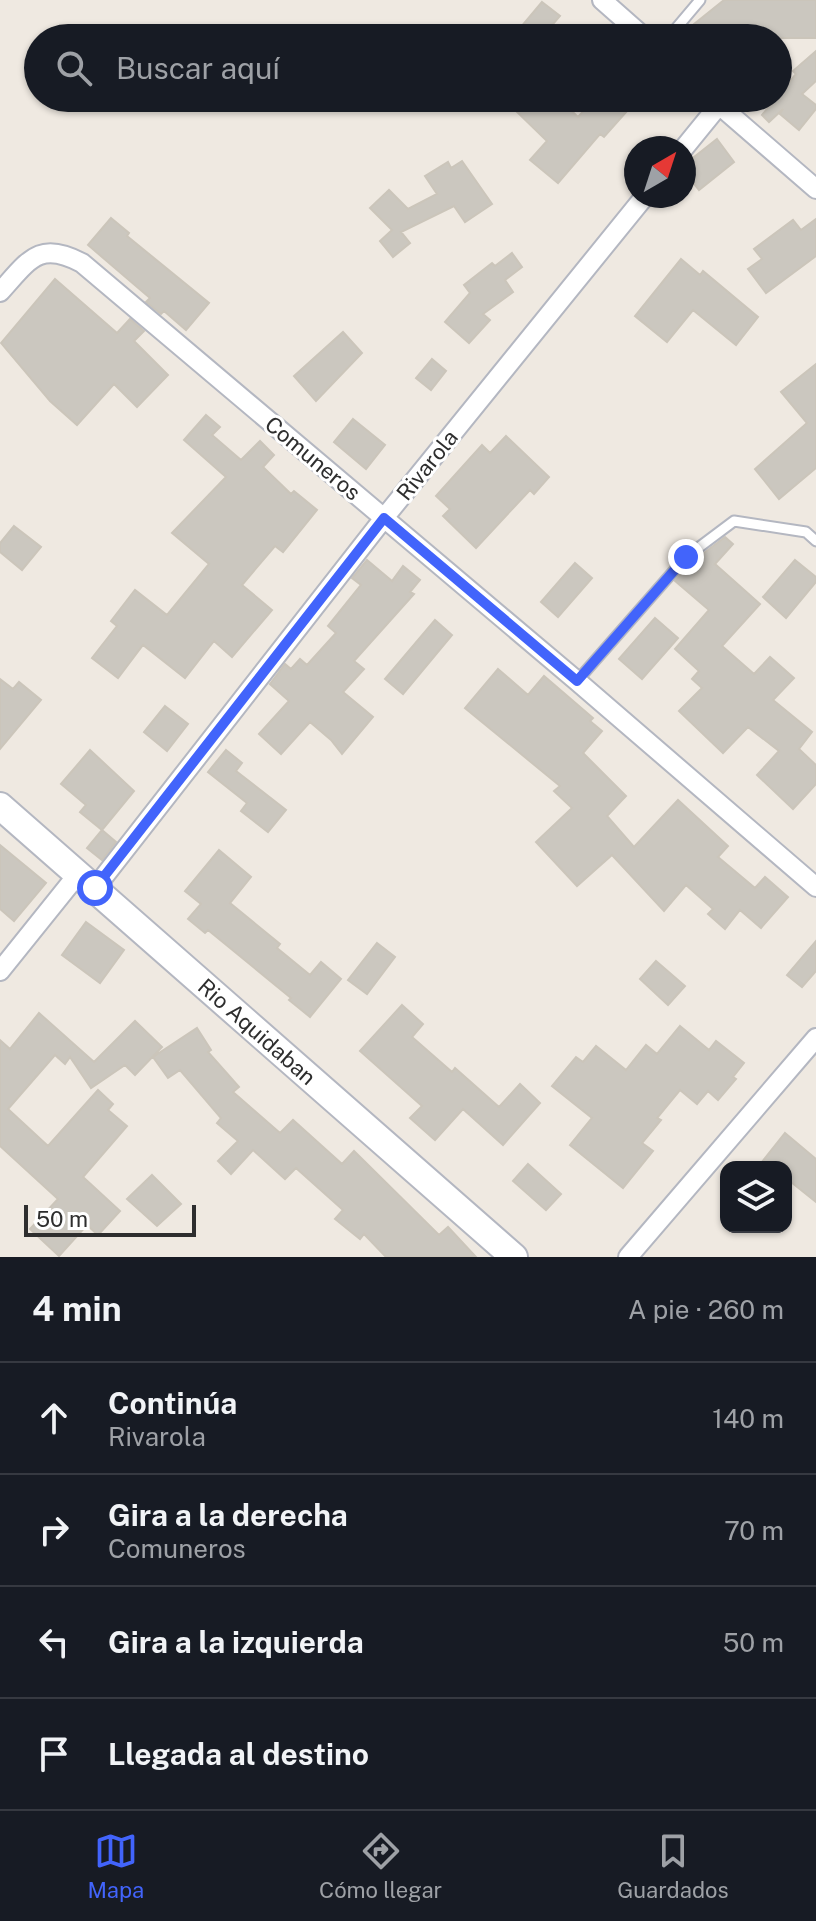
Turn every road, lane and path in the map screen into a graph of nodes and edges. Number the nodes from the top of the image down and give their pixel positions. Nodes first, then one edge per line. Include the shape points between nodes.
1 (602, 0) edge
2 (700, 0) edge
3 (629, 24) edge
4 (680, 24) edge
5 (708, 112) edge
6 (728, 112) edge
7 (692, 136) edge
8 (816, 189) edge
9 (635, 208) edge
10 (0, 292) edge
11 (384, 518) junction
12 (816, 541) edge
13 (577, 681) junction
14 (0, 806) edge
15 (86, 881) junction
16 (816, 887) edge
17 (0, 971) edge
18 (816, 1038) edge
19 (514, 1257) edge
20 (628, 1257) edge

1 - 3 street
2 - 4 lane
5 - 7 street
6 - 8 street
9 - 11 street, Rivarola
10 - 11 street, Comuneros via 39,254 61,252 82,263
11 - 13 street, Comuneros
11 - 15 street, Rivarola
12 - 13 lane via 806,532 734,521 686,557
13 - 16 street, Comuneros
14 - 15 street, Rio Aquidaban
15 - 17 street, Rivarola
15 - 19 street, Rio Aquidaban
18 - 20 street

